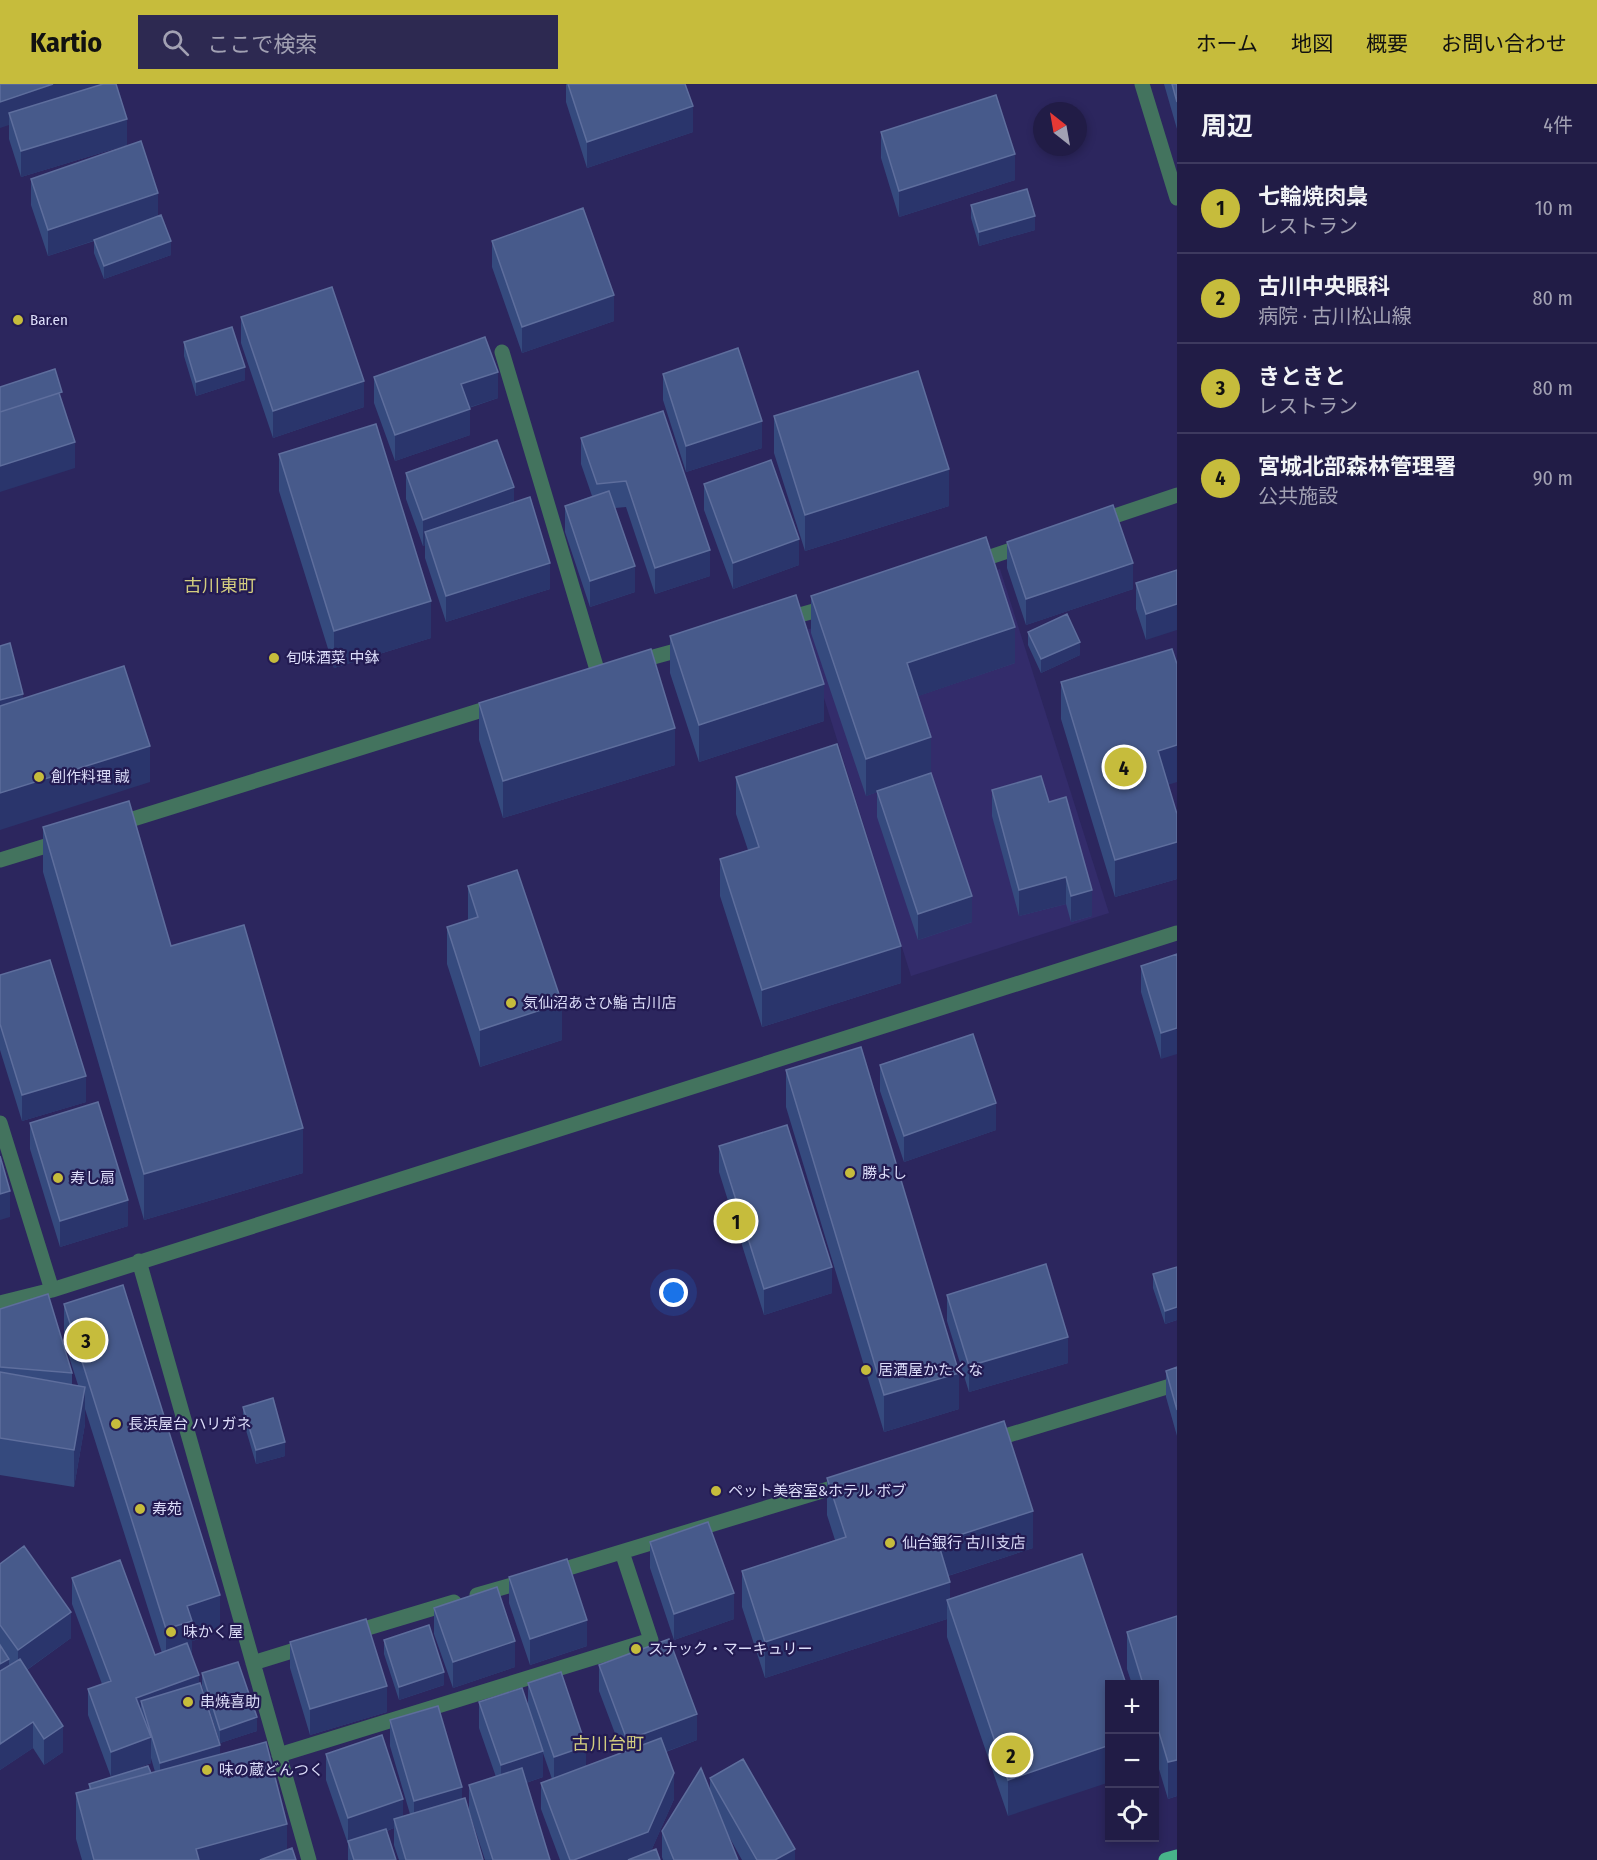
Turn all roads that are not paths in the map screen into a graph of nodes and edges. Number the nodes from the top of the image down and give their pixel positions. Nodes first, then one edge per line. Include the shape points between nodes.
1 (1142, 84) edge
2 (1177, 198) edge
3 (502, 352) dead end
4 (1177, 495) edge
5 (1086, 525) edge
6 (1041, 540) edge
7 (962, 566) edge
8 (848, 601) edge
9 (769, 624) edge
10 (700, 644) edge
11 (509, 702) edge
12 (102, 829) edge
13 (80, 836) edge
14 (0, 860) edge
15 (1177, 933) edge
16 (0, 1123) edge
17 (140, 1261) junction
18 (52, 1290) junction
19 (0, 1303) edge
20 (1177, 1384) edge
21 (973, 1446) edge
22 (860, 1480) edge
23 (622, 1552) junction
24 (253, 1663) junction
25 (279, 1755) junction
26 (1177, 1857) edge
27 (309, 1860) edge
28 (1166, 1860) edge

1 - 2 street
3 - 10 street via 604,671
4 - 5 street
6 - 7 street
8 - 9 street
11 - 12 street
13 - 14 street
15 - 17 street
16 - 18 street
17 - 18 street
17 - 24 street
18 - 19 street
20 - 21 street
22 - 23 street
23 - 24 street
23 - 25 street via 651,1640
24 - 25 street
25 - 27 street
26 - 28 main road

